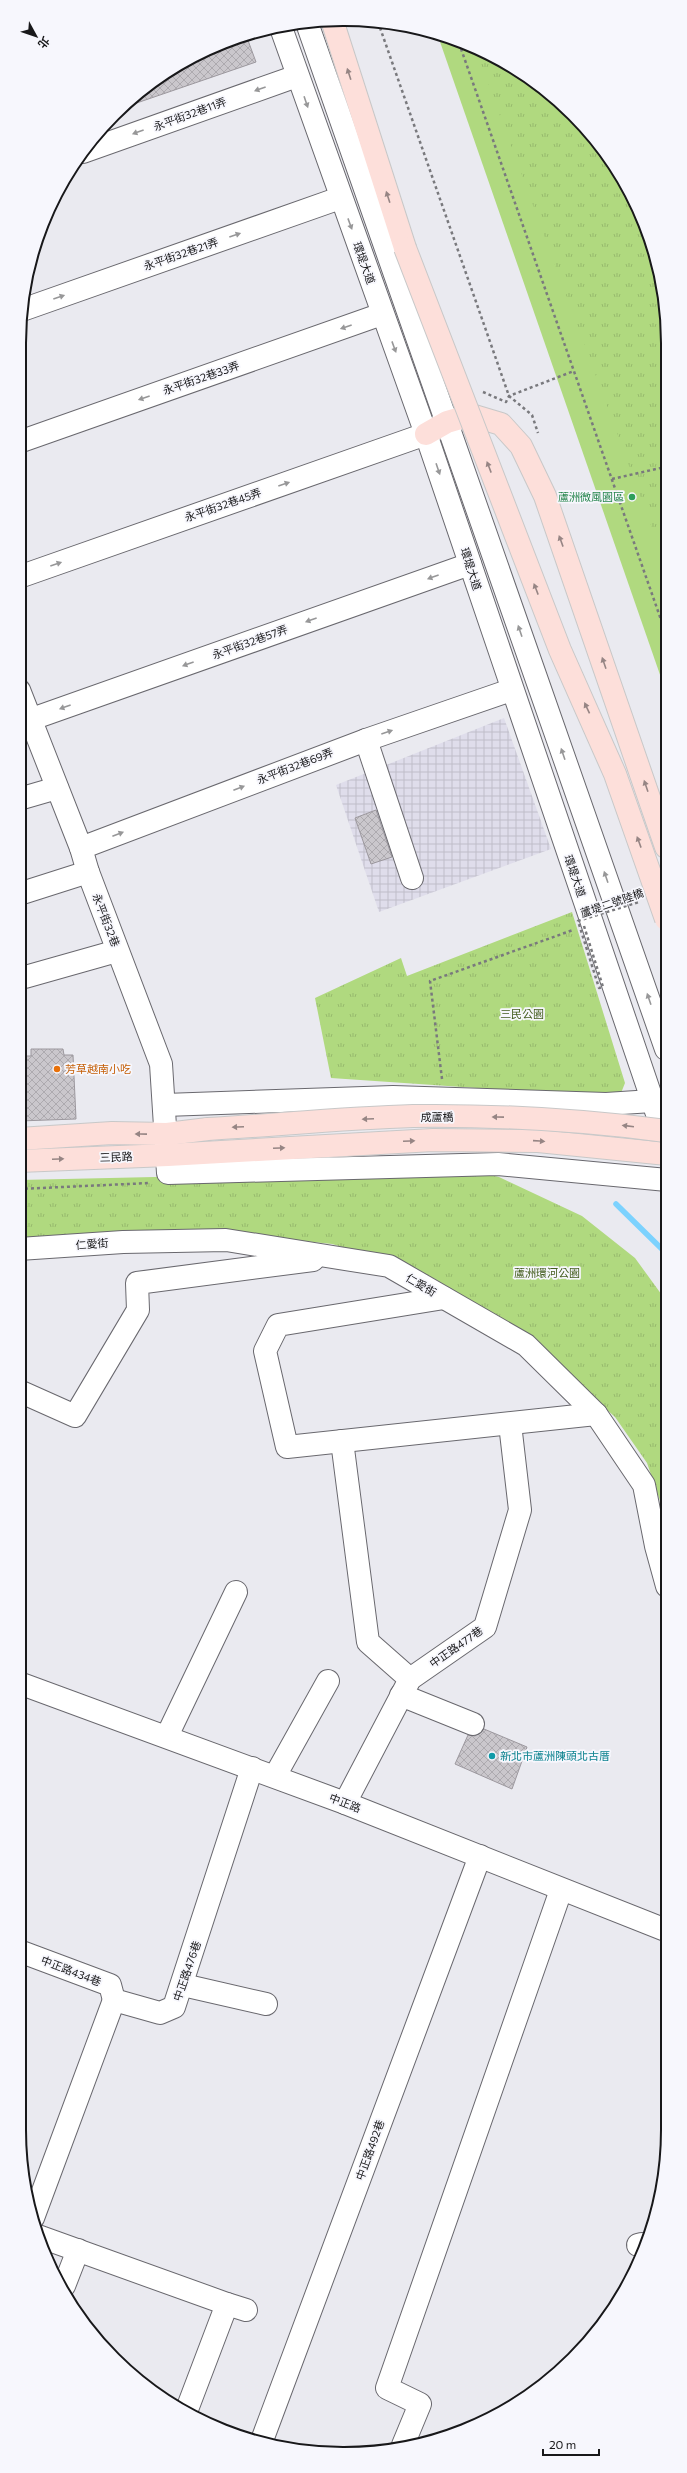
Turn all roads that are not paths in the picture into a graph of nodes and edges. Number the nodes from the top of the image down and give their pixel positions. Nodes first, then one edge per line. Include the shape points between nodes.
1 (334, 26) edge
2 (309, 28) edge
3 (282, 32) edge
4 (297, 76) junction
5 (93, 148) edge
6 (340, 198) junction
7 (28, 308) edge
8 (382, 314) junction
9 (447, 422) junction
10 (426, 434) junction
11 (26, 440) edge
12 (470, 564) junction
13 (26, 575) edge
14 (511, 690) junction
15 (26, 711) edge
16 (29, 720) junction
17 (366, 740) junction
18 (57, 788) junction
19 (26, 797) edge
20 (661, 830) edge
21 (81, 848) junction
22 (88, 872) junction
23 (412, 878) dead end
24 (26, 892) edge
25 (661, 905) edge
26 (117, 951) junction
27 (26, 977) edge
28 (661, 1036) edge
29 (164, 1105) junction
30 (660, 1115) edge
31 (208, 1129) joint
32 (26, 1139) edge
33 (167, 1145) junction
34 (212, 1152) joint
35 (661, 1153) edge
36 (26, 1160) edge
37 (661, 1179) edge
38 (26, 1249) edge
39 (339, 1257) junction
40 (444, 1298) junction
41 (26, 1394) edge
42 (596, 1414) junction
43 (510, 1424) junction
44 (342, 1441) junction
45 (661, 1564) edge
46 (236, 1592) dead end
47 (328, 1681) dead end
48 (26, 1686) edge
49 (405, 1687) junction
50 (473, 1724) dead end
51 (166, 1736) junction
52 (252, 1768) junction
53 (275, 1776) junction
54 (344, 1803) junction
55 (480, 1856) junction
56 (561, 1890) junction
57 (661, 1928) edge
58 (26, 1954) edge
59 (183, 1985) junction
60 (114, 2000) junction
61 (266, 2004) dead end
62 (36, 2209) edge
63 (45, 2239) edge
64 (78, 2250) junction
65 (66, 2282) edge
66 (189, 2406) edge
67 (263, 2437) edge
68 (405, 2441) edge

25 -> 1 main road, bridge via 614,774 560,650 404,248
2 - 9 street
3 - 4 street, 環堤大道
4 -> 5 street, 永平街32巷11弄
4 -> 6 street, 環堤大道
7 -> 6 street, 永平街32巷21弄
6 -> 8 street, 環堤大道
8 -> 10 street, 環堤大道
8 -> 11 street, 永平街32巷33弄
9 - 10 main road
20 -> 9 main road via 545,496 521,446 501,424 471,415
28 -> 9 street
10 -> 12 street, 環堤大道
13 -> 10 street, 永平街32巷45弄
12 - 14 street, 環堤大道
12 -> 16 street, 永平街32巷57弄
17 -> 14 street, 永平街32巷69弄
14 - 30 street, 環堤大道
15 - 16 street, 永平街32巷
16 - 18 street, 永平街32巷
21 -> 17 street, 永平街32巷69弄
17 - 23 street
18 - 19 street
18 - 21 street, 永平街32巷
21 - 22 street, 永平街32巷
22 - 24 street
22 - 26 street, 永平街32巷
26 - 27 street
26 - 29 street, 永平街32巷 via 161,1064
29 - 30 street via 393,1097 606,1104
29 - 33 street, 永平街32巷
30 -> 31 main road, 成蘆橋, bridge via 608,1123 503,1117 420,1116
31 - 33 main road, 三民路
33 -> 32 main road, 三民路 via 112,1133
33 - 34 main road, 三民路
36 -> 33 main road, 三民路
33 - 37 street, 永平街32巷 via 168,1173 498,1164
34 -> 35 main road, 成蘆橋 via 464,1139 538,1141
38 - 39 street, 仁愛街 via 123,1242 226,1240
39 - 40 street, 仁愛街 via 389,1266
39 - 41 street via 136,1283 138,1310 75,1416
40 - 42 street, 仁愛街 via 526,1345
40 - 44 street via 278,1325 265,1351 287,1447
42 - 43 street
42 - 45 street, 仁愛街 via 644,1485
43 - 44 street
43 - 49 street, 中正路477巷 via 520,1510 485,1627
44 - 49 street via 368,1642
46 - 51 street
47 - 53 street
48 - 51 street, 中正路
49 - 50 street
49 - 54 street, 中正路477巷
51 - 52 street, 中正路
52 - 53 street, 中正路
52 - 59 street, 中正路476巷
53 - 54 street, 中正路
54 - 55 street, 中正路
55 - 56 street, 中正路
55 - 67 street, 中正路492巷
56 - 57 street, 中正路
56 - 68 street via 387,2388 420,2404
58 - 60 street, 中正路434巷 via 110,1985
59 - 60 street, 中正路476巷 via 174,2007 160,2013
59 - 61 street
60 - 62 street
63 - 64 street
64 - 65 street
64 - 66 street via 236,2307

